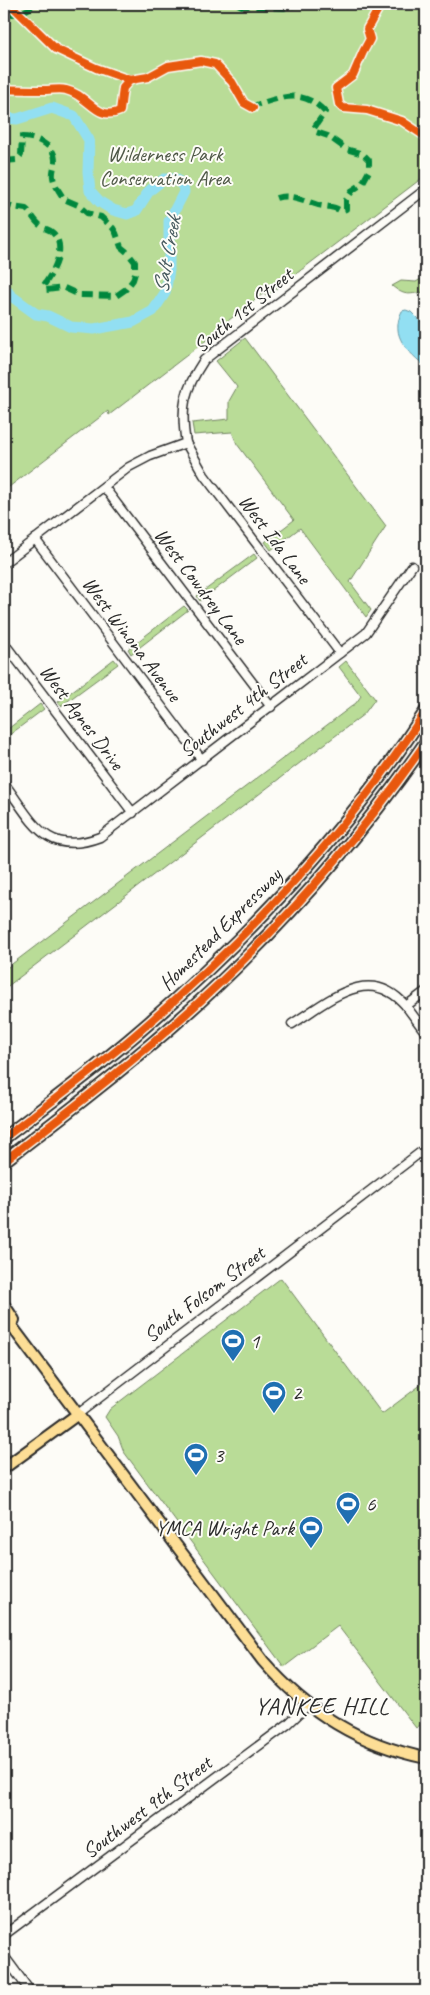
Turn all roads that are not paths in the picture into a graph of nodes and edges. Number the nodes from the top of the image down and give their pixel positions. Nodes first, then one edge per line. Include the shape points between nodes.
1 (426, 189) edge
2 (186, 443) junction
3 (104, 487) junction
4 (35, 539) junction
5 (4, 562) edge
6 (412, 566) dead end
7 (4, 643) edge
8 (340, 653) junction
9 (270, 707) junction
10 (426, 711) edge
11 (426, 742) edge
12 (202, 760) junction
13 (4, 783) edge
14 (133, 813) junction
15 (426, 991) edge
16 (406, 1006) junction
17 (292, 1024) dead end
18 (426, 1033) edge
19 (4, 1138) edge
20 (426, 1148) edge
21 (4, 1161) edge
22 (4, 1305) edge
23 (4, 1316) edge
24 (78, 1414) junction
25 (4, 1468) edge
26 (308, 1705) junction
27 (426, 1758) edge
28 (4, 1935) edge
29 (4, 1956) edge
30 (30, 1991) edge

1 - 2 street, South 1st Street via 204,360 184,399
2 - 3 street via 139,461
2 - 8 street, West Ida Lane via 204,475
3 - 4 street
3 - 9 street, West Cowdrey Lane
4 - 5 street
4 - 12 street, West Winona Avenue
6 - 8 street, Southwest 4th Street via 366,633
7 - 14 street, West Agnes Drive
8 - 9 street, Southwest 4th Street
9 - 12 street, Southwest 4th Street
10 - 19 highway, Homestead Expressway via 323,847 230,947 135,1035
11 - 21 highway, Homestead Expressway via 386,798 340,853 245,957 164,1033
12 - 14 street, Southwest 4th Street
13 - 14 street, Southwest 4th Street via 38,828 59,842 72,844 100,837
15 - 16 street
16 - 17 street via 385,990 355,987
16 - 18 street
20 - 24 street, South Folsom Street
22 - 24 main road
23 - 24 main road
24 - 25 main road, South Folsom Street
24 - 26 main road via 263,1661
26 - 27 main road via 369,1740
26 - 28 street, Southwest 9th Street via 280,1730
29 - 30 street

